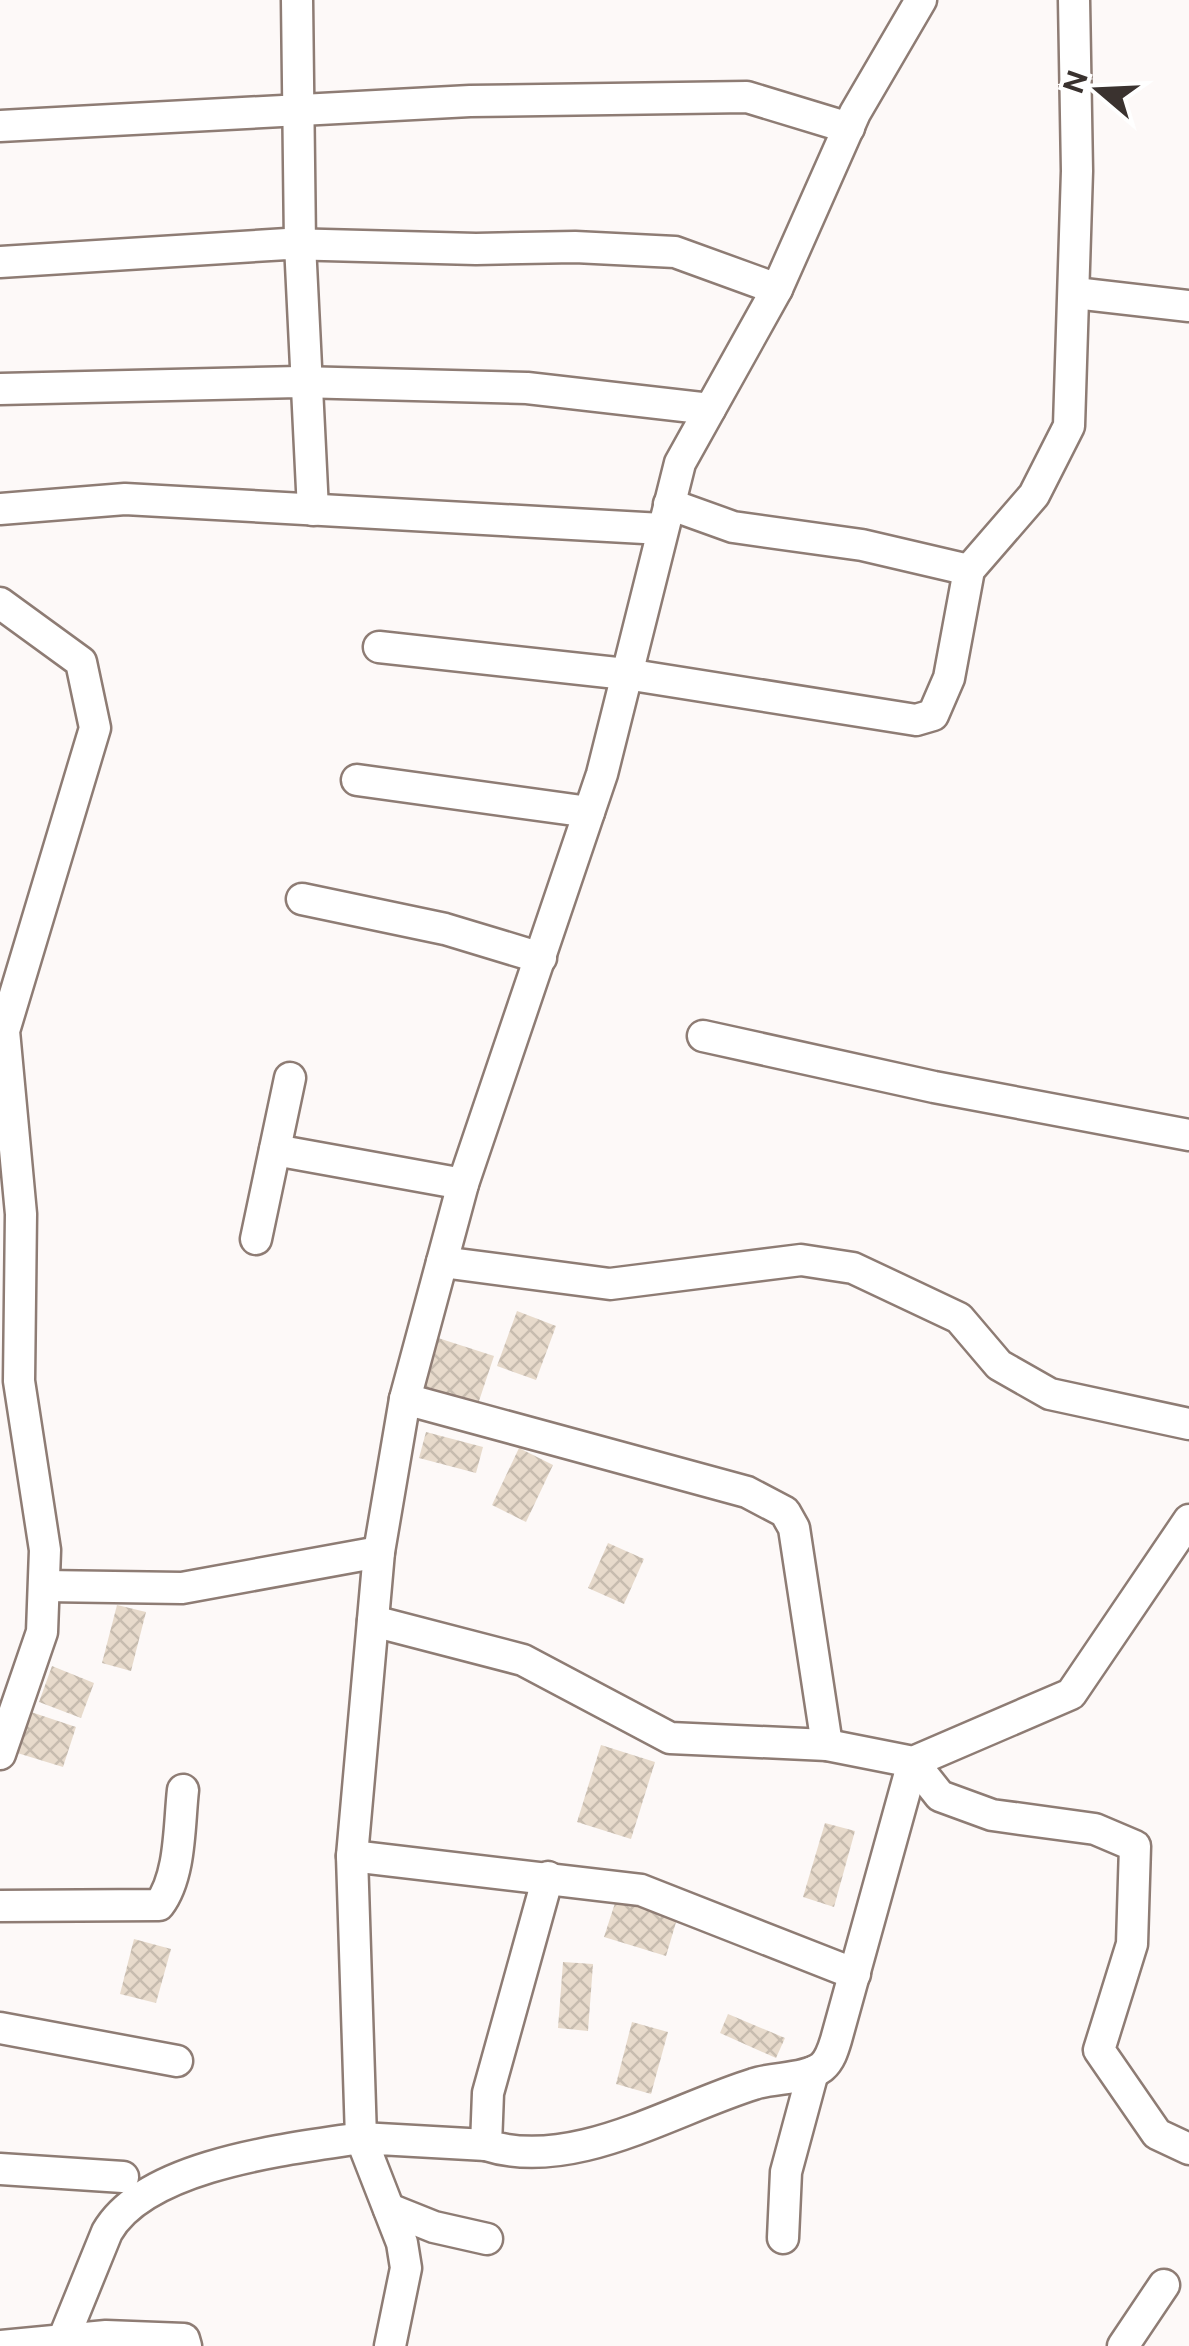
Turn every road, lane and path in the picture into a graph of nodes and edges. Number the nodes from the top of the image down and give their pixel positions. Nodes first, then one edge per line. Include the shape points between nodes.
1 (297, 0) edge
2 (1074, 0) edge
3 (912, 2) edge
4 (296, 112) junction
5 (0, 126) edge
6 (849, 128) junction
7 (300, 244) junction
8 (0, 262) edge
9 (778, 289) junction
10 (1075, 293) junction
11 (1189, 306) edge
12 (307, 382) junction
13 (0, 389) edge
14 (710, 409) junction
15 (0, 509) edge
16 (313, 510) junction
17 (665, 516) junction
18 (969, 570) junction
19 (0, 603) edge
20 (379, 647) dead end
21 (626, 674) junction
22 (357, 780) dead end
23 (589, 812) junction
24 (302, 899) dead end
25 (541, 958) junction
26 (703, 1036) dead end
27 (290, 1078) dead end
28 (1189, 1135) edge
29 (275, 1150) junction
30 (463, 1184) junction
31 (256, 1240) dead end
32 (442, 1262) junction
33 (405, 1399) junction
34 (1189, 1424) edge
35 (1189, 1520) edge
36 (379, 1552) junction
37 (44, 1586) junction
38 (373, 1621) junction
39 (827, 1745) junction
40 (0, 1754) edge
41 (913, 1762) junction
42 (184, 1790) dead end
43 (352, 1856) junction
44 (548, 1876) junction
45 (0, 1906) edge
46 (854, 1974) junction
47 (0, 2028) edge
48 (177, 2061) dead end
49 (813, 2072) junction
50 (360, 2138) junction
51 (486, 2145) junction
52 (1189, 2149) edge
53 (0, 2169) edge
54 (123, 2177) dead end
55 (390, 2210) junction
56 (783, 2238) dead end
57 (488, 2239) dead end
58 (1164, 2286) dead end
59 (63, 2340) junction
60 (0, 2346) edge
61 (186, 2346) edge
62 (390, 2346) edge
63 (1123, 2346) edge

1 - 4 street
2 - 10 street
3 - 6 street
4 - 5 street
4 - 6 street via 747,97
4 - 7 street
6 - 9 street
7 - 8 street
7 - 9 street via 676,252
7 - 12 street
9 - 14 street
10 - 11 street
10 - 18 street via 1069,426 1034,495
12 - 13 street
12 - 14 street via 527,388
12 - 16 street
14 - 17 street via 680,464
15 - 16 street via 125,500
16 - 17 street
17 - 18 street via 862,545
17 - 21 street
18 - 21 street via 943,697 933,715 916,720
19 - 37 street via 81,662 95,728 4,1030 22,1214 19,1381 45,1550
20 - 21 street
21 - 23 street
22 - 23 street
23 - 25 street
24 - 25 street
25 - 30 street
26 - 28 street
27 - 29 street
29 - 30 street
29 - 31 street
30 - 32 street
32 - 33 street
32 - 34 street via 610,1284 801,1260 853,1268 959,1318 999,1365 1050,1394
33 - 36 street
33 - 39 street via 747,1492 785,1512 794,1528
35 - 41 street via 1070,1694
36 - 37 street via 182,1588
36 - 38 street
37 - 40 street via 42,1632
38 - 39 street via 523,1660 670,1738
38 - 43 street
39 - 41 street
41 - 46 street
41 - 52 street via 940,1796 992,1814 1095,1829 1135,1846 1132,1944 1099,2050 1156,2134
42 - 45 street via 168,1893 158,1905
43 - 44 street
43 - 50 street
44 - 46 street via 641,1890
44 - 51 street via 488,2093
46 - 49 street via 831,2056
47 - 48 street
49 - 51 street via 754,2084 616,2138 513,2154
49 - 56 street via 786,2172
50 - 51 street
50 - 55 street
50 - 59 street via 200,2170 137,2199 107,2232
53 - 54 street
55 - 57 street
55 - 62 street via 406,2268
58 - 63 street
59 - 60 street
59 - 61 street via 184,2338

